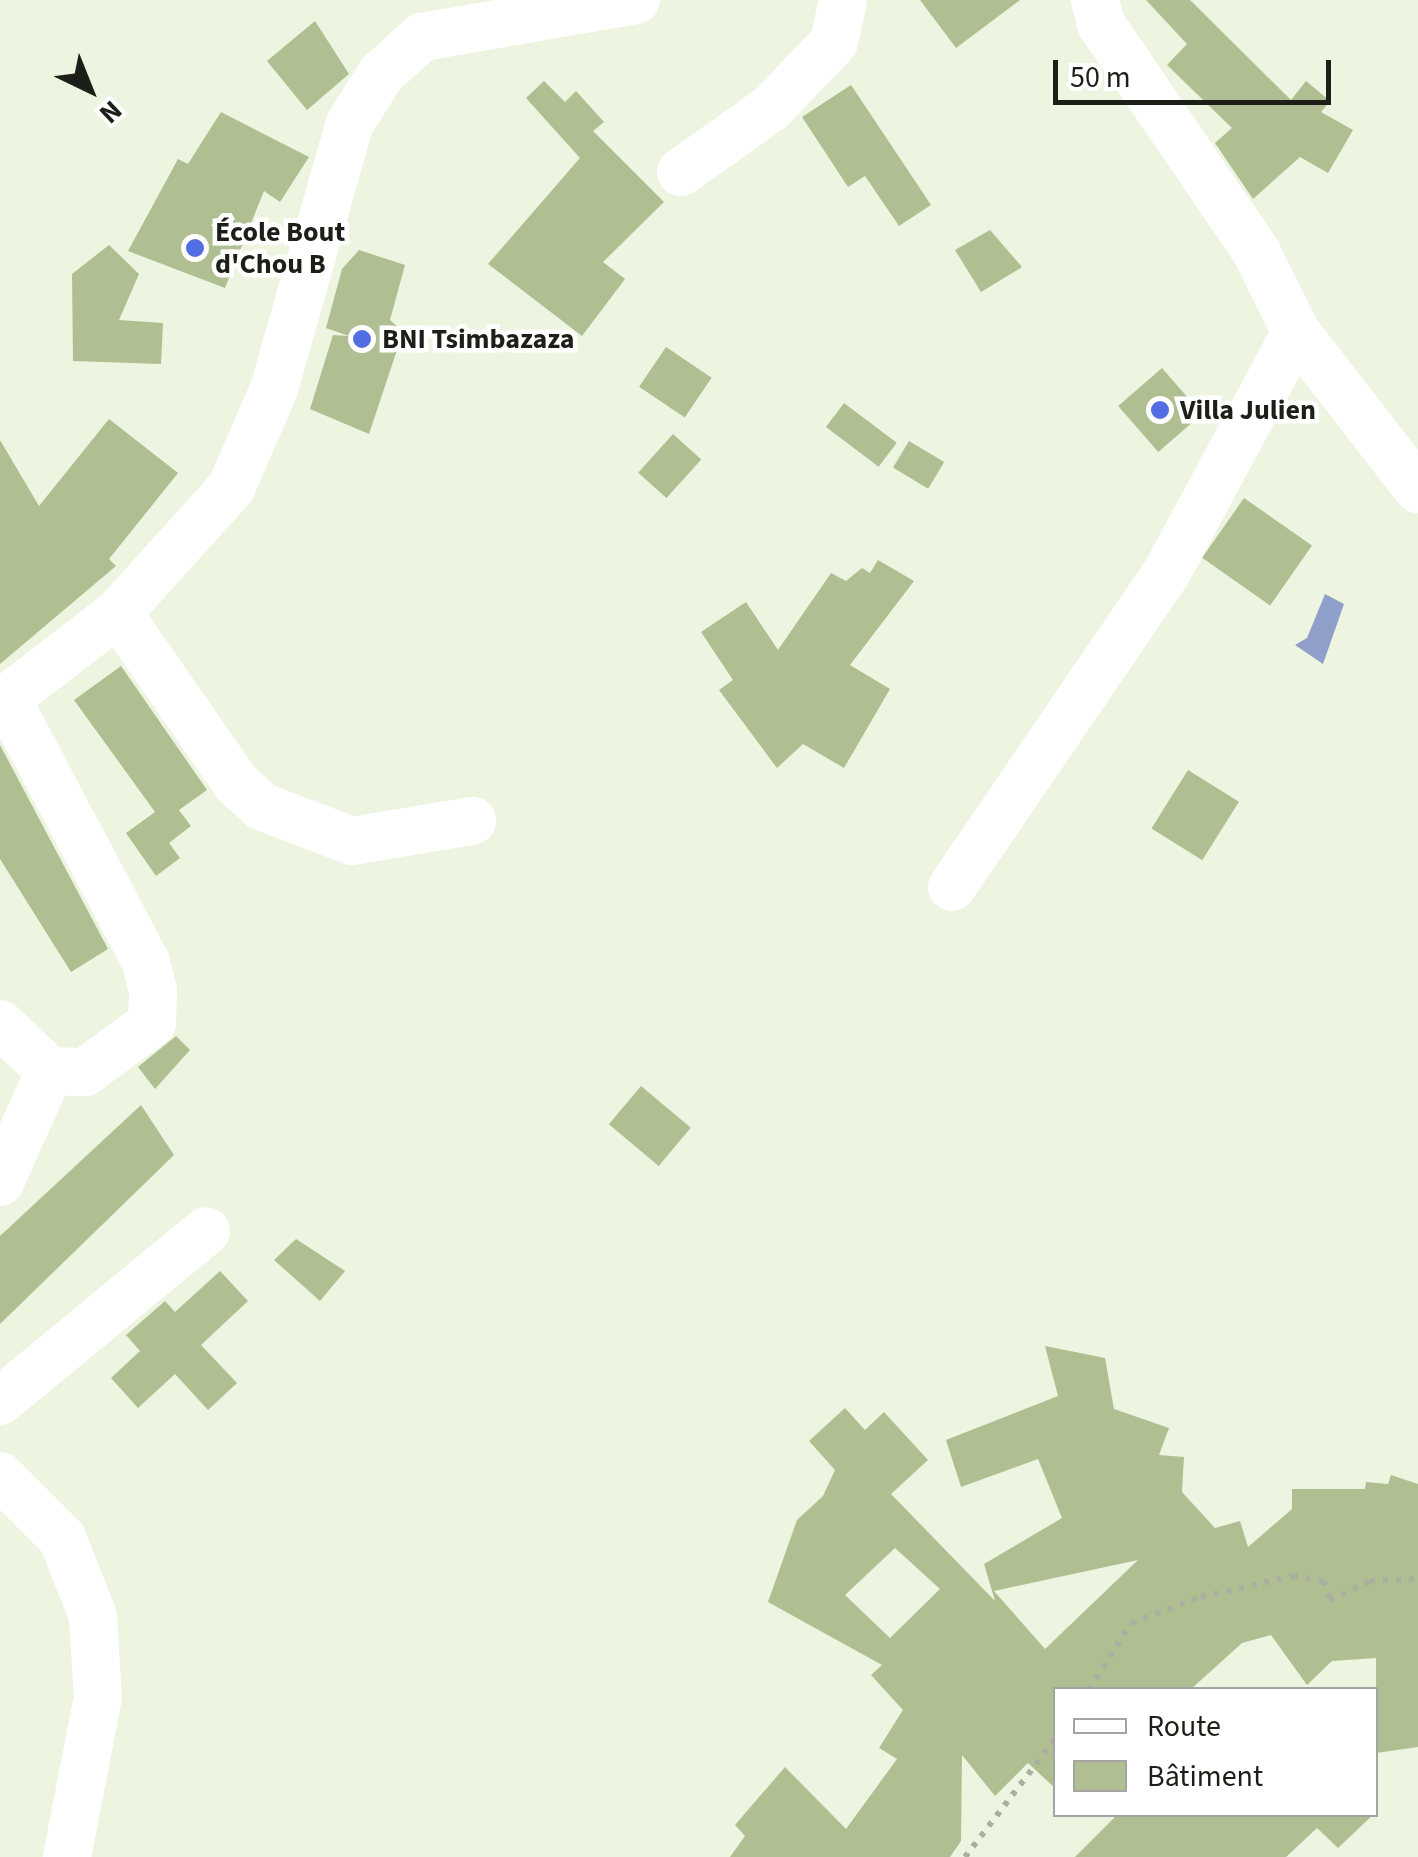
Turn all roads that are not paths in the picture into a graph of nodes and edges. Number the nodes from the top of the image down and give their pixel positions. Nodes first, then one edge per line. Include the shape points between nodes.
1 (636, 0) edge
2 (843, 0) edge
3 (1094, 0) edge
4 (681, 172) dead end
5 (1296, 332) junction
6 (1418, 489) edge
7 (118, 613) junction
8 (4, 702) edge
9 (472, 821) dead end
10 (952, 887) dead end
11 (0, 1024) edge
12 (50, 1071) junction
13 (0, 1182) edge
14 (206, 1232) dead end
15 (0, 1400) edge
16 (0, 1476) edge
17 (67, 1857) edge

1 - 7 street via 422,37 381,74 349,125 274,389 246,459 209,519
2 - 4 street via 834,42 772,108
3 - 5 street via 1101,24 1257,253
5 - 6 street
5 - 10 street via 1167,572
7 - 8 street
7 - 9 street via 236,783 263,807 352,841
8 - 12 street via 146,962 154,991 152,1022 85,1072
11 - 12 street
12 - 13 street
14 - 15 street
16 - 17 street via 62,1538 93,1616 98,1697

